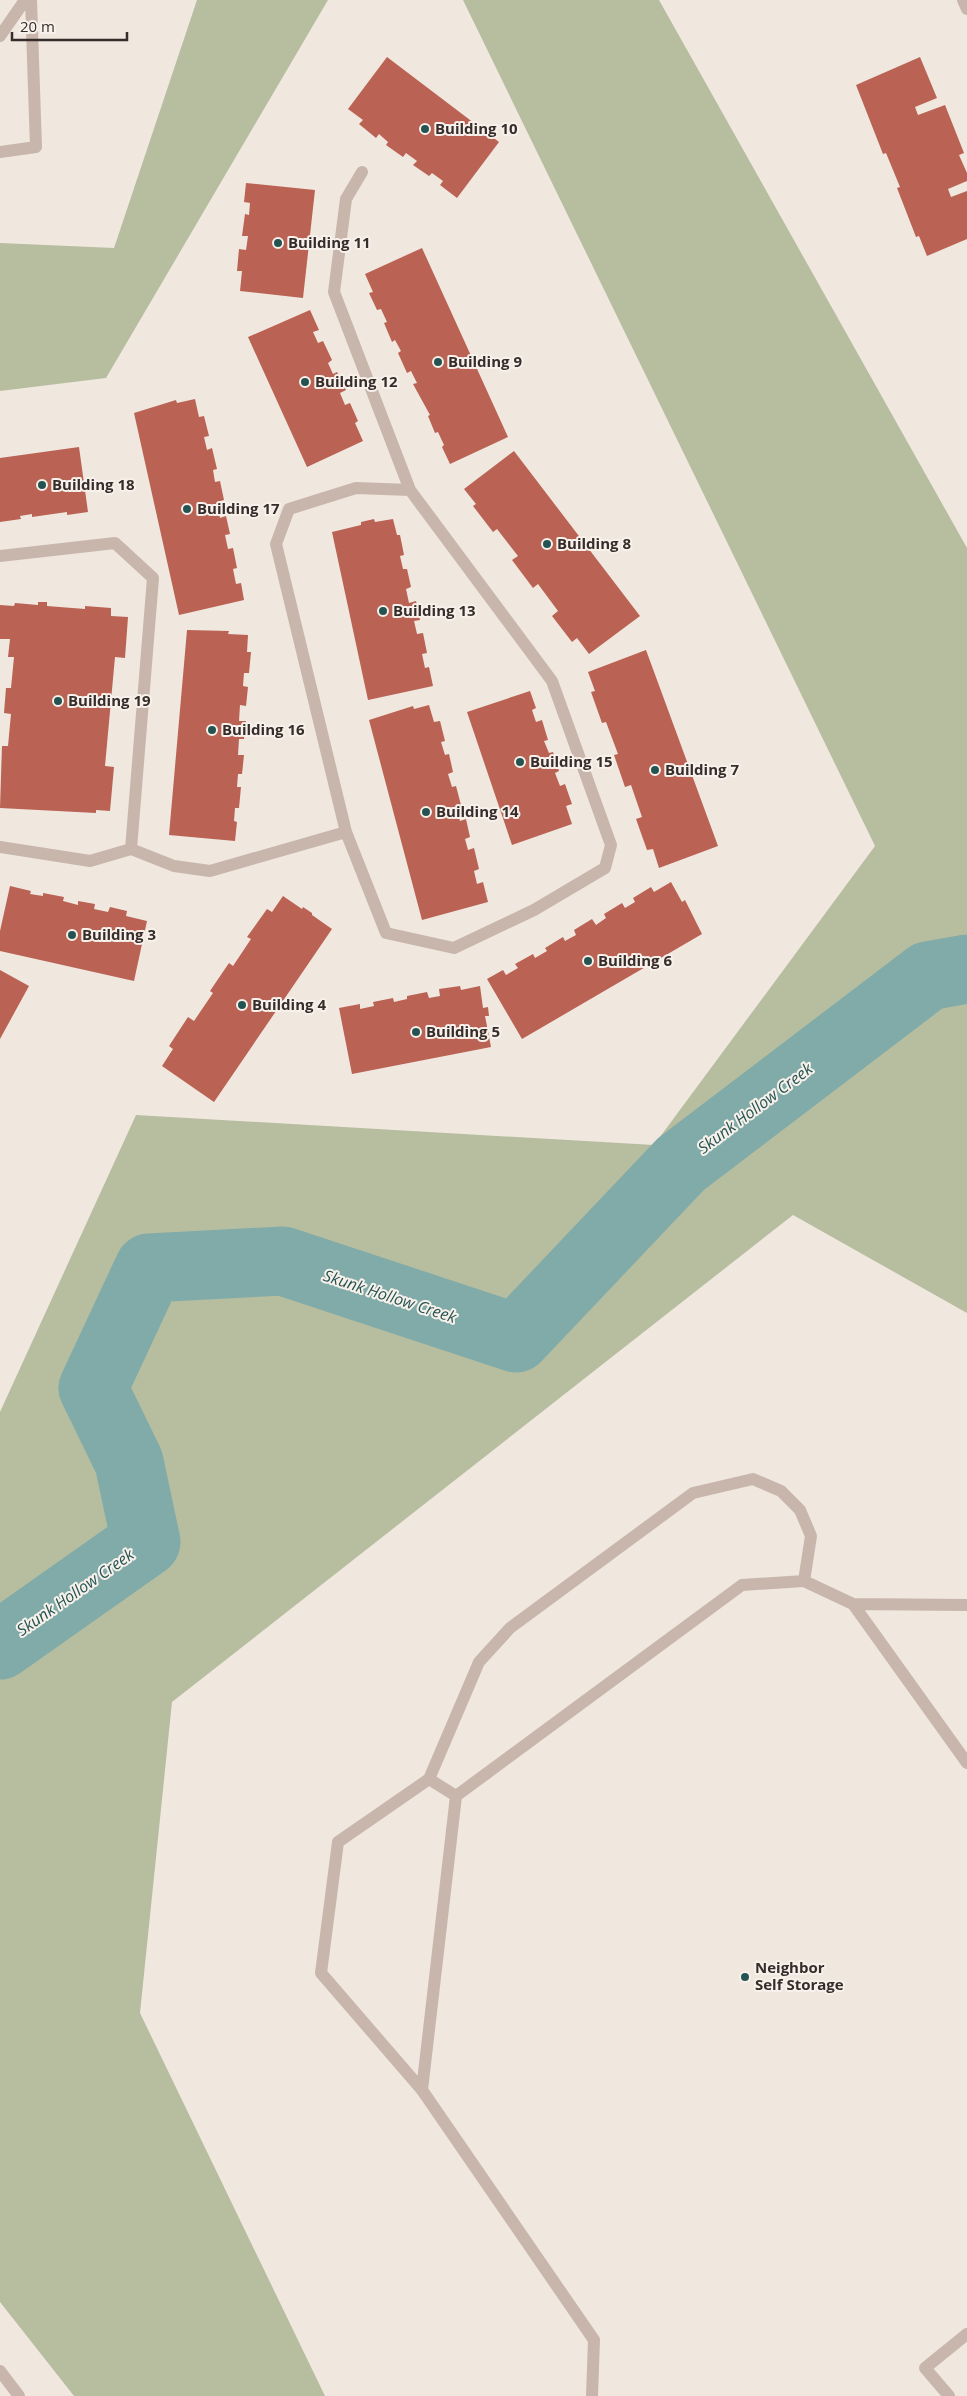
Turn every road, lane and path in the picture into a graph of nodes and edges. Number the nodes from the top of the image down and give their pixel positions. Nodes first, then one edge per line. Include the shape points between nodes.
1 (25, 0) edge
2 (31, 0) edge
3 (963, 0) edge
4 (967, 9) edge
5 (0, 36) edge
6 (0, 152) edge
7 (362, 172) dead end
8 (410, 490) junction
9 (0, 556) edge
10 (346, 832) junction
11 (0, 847) edge
12 (131, 849) junction
13 (804, 1581) junction
14 (853, 1604) junction
15 (967, 1605) edge
16 (967, 1763) edge
17 (429, 1779) junction
18 (456, 1796) junction
19 (422, 2090) junction
20 (967, 2334) edge
21 (0, 2371) edge
22 (19, 2396) edge
23 (592, 2396) edge
24 (949, 2396) edge

1 - 5 street
2 - 6 street via 36,147
3 - 4 street
7 - 8 street via 346,198 334,292
8 - 10 street via 356,488 290,509 276,544
8 - 10 street via 552,681 611,845 605,868 534,910 454,948 386,933
9 - 12 street via 115,544 153,578
10 - 12 street via 210,871 174,866
11 - 12 street via 90,861
13 - 14 street
13 - 17 street via 812,1536 800,1510 781,1491 753,1479 693,1493 510,1628 480,1662
13 - 18 street via 742,1585
14 - 15 street
14 - 16 street
17 - 18 street
17 - 19 street via 338,1842 322,1973
18 - 19 street
19 - 23 street via 594,2340
20 - 24 street via 925,2368
21 - 22 street

